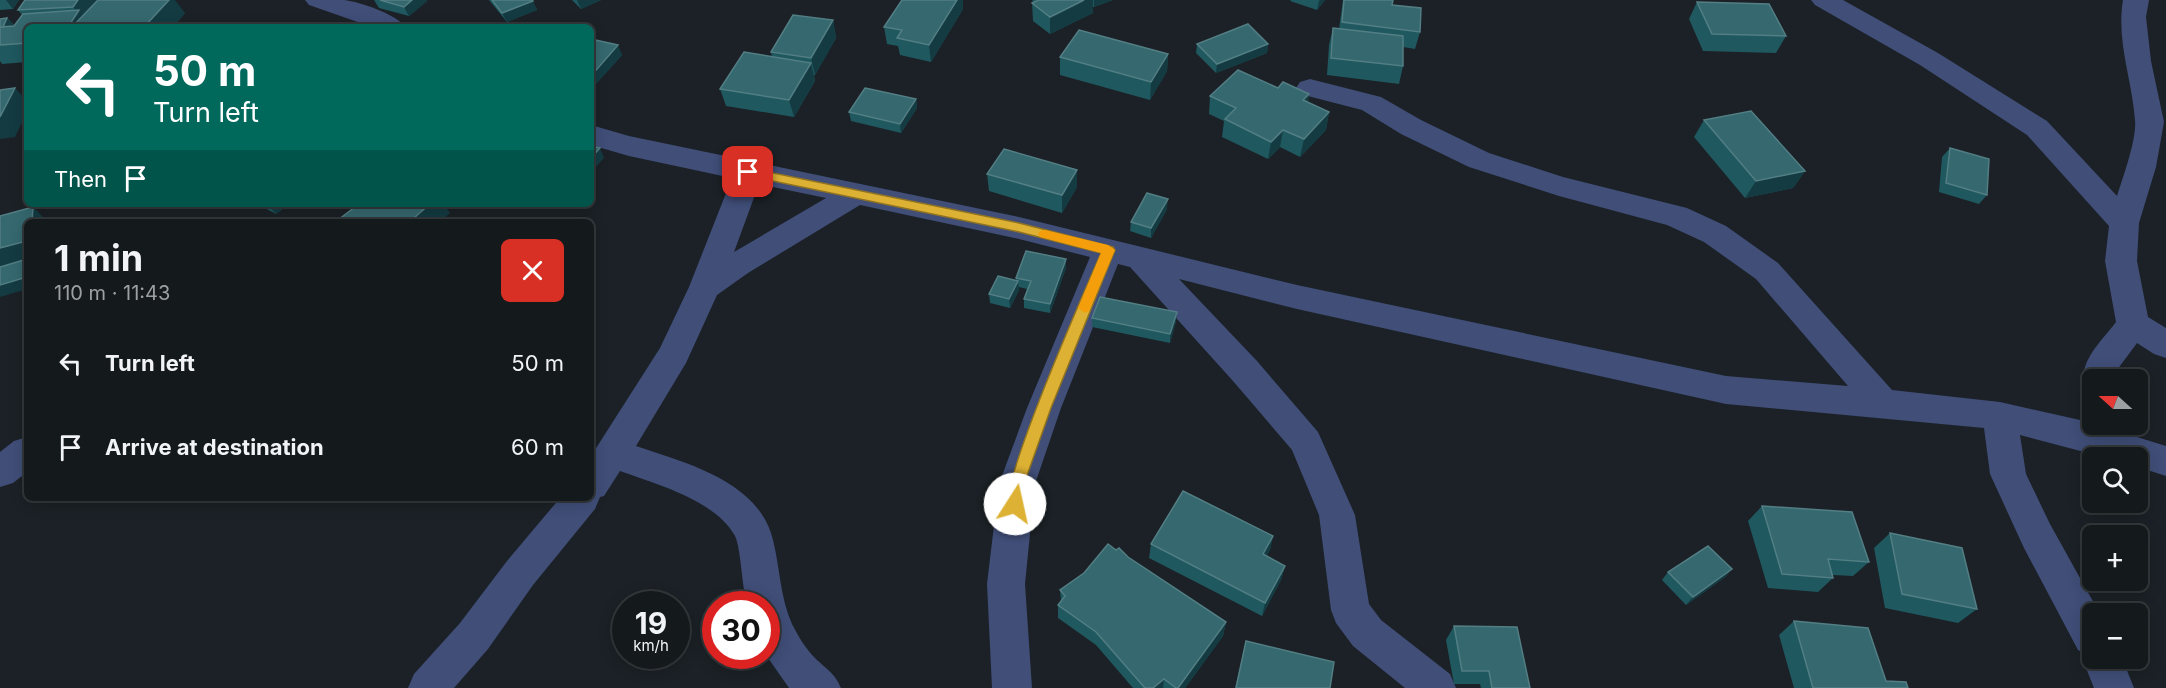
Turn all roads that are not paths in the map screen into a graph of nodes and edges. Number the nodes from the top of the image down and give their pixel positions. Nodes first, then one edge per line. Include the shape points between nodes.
1 (318, 0) edge
2 (1824, 0) edge
3 (2136, 0) edge
4 (386, 24) edge
5 (1311, 87) dead end
6 (2158, 117) edge
7 (594, 136) edge
8 (748, 172) junction
9 (856, 194) junction
10 (2124, 223) junction
11 (1124, 254) junction
12 (704, 288) junction
13 (2133, 324) junction
14 (2166, 345) edge
15 (2101, 369) edge
16 (1883, 403) junction
17 (2000, 416) junction
18 (2082, 425) edge
19 (2110, 435) edge
20 (612, 453) junction
21 (24, 454) edge
22 (2166, 461) edge
23 (0, 472) edge
24 (594, 480) edge
25 (580, 501) edge
26 (2082, 619) edge
27 (2106, 669) edge
28 (428, 688) edge
29 (821, 688) edge
30 (1012, 688) edge
31 (1436, 688) edge
32 (2114, 688) edge

1 - 4 street
2 - 10 street via 1929,59 2037,128
3 - 6 street via 2133,17
5 - 16 street via 1371,103 1479,160 1559,186 1676,216 1715,234 1767,271
6 - 10 street
7 - 8 street
8 - 9 street
8 - 12 street
9 - 11 street
9 - 12 street
10 - 13 street via 2121,261
11 - 16 street via 1297,297 1726,390
11 - 30 street via 1044,408 1017,484 1006,584
11 - 31 street via 1245,371 1306,442 1337,515 1350,610 1367,633
12 - 20 street via 673,355
13 - 14 street
13 - 15 street
16 - 17 street
17 - 18 street
17 - 26 street via 2008,474
19 - 22 street
20 - 24 street
20 - 29 street via 702,487 731,506 752,531 760,583 777,637 808,682
21 - 23 street
25 - 28 street via 474,636
27 - 32 street

